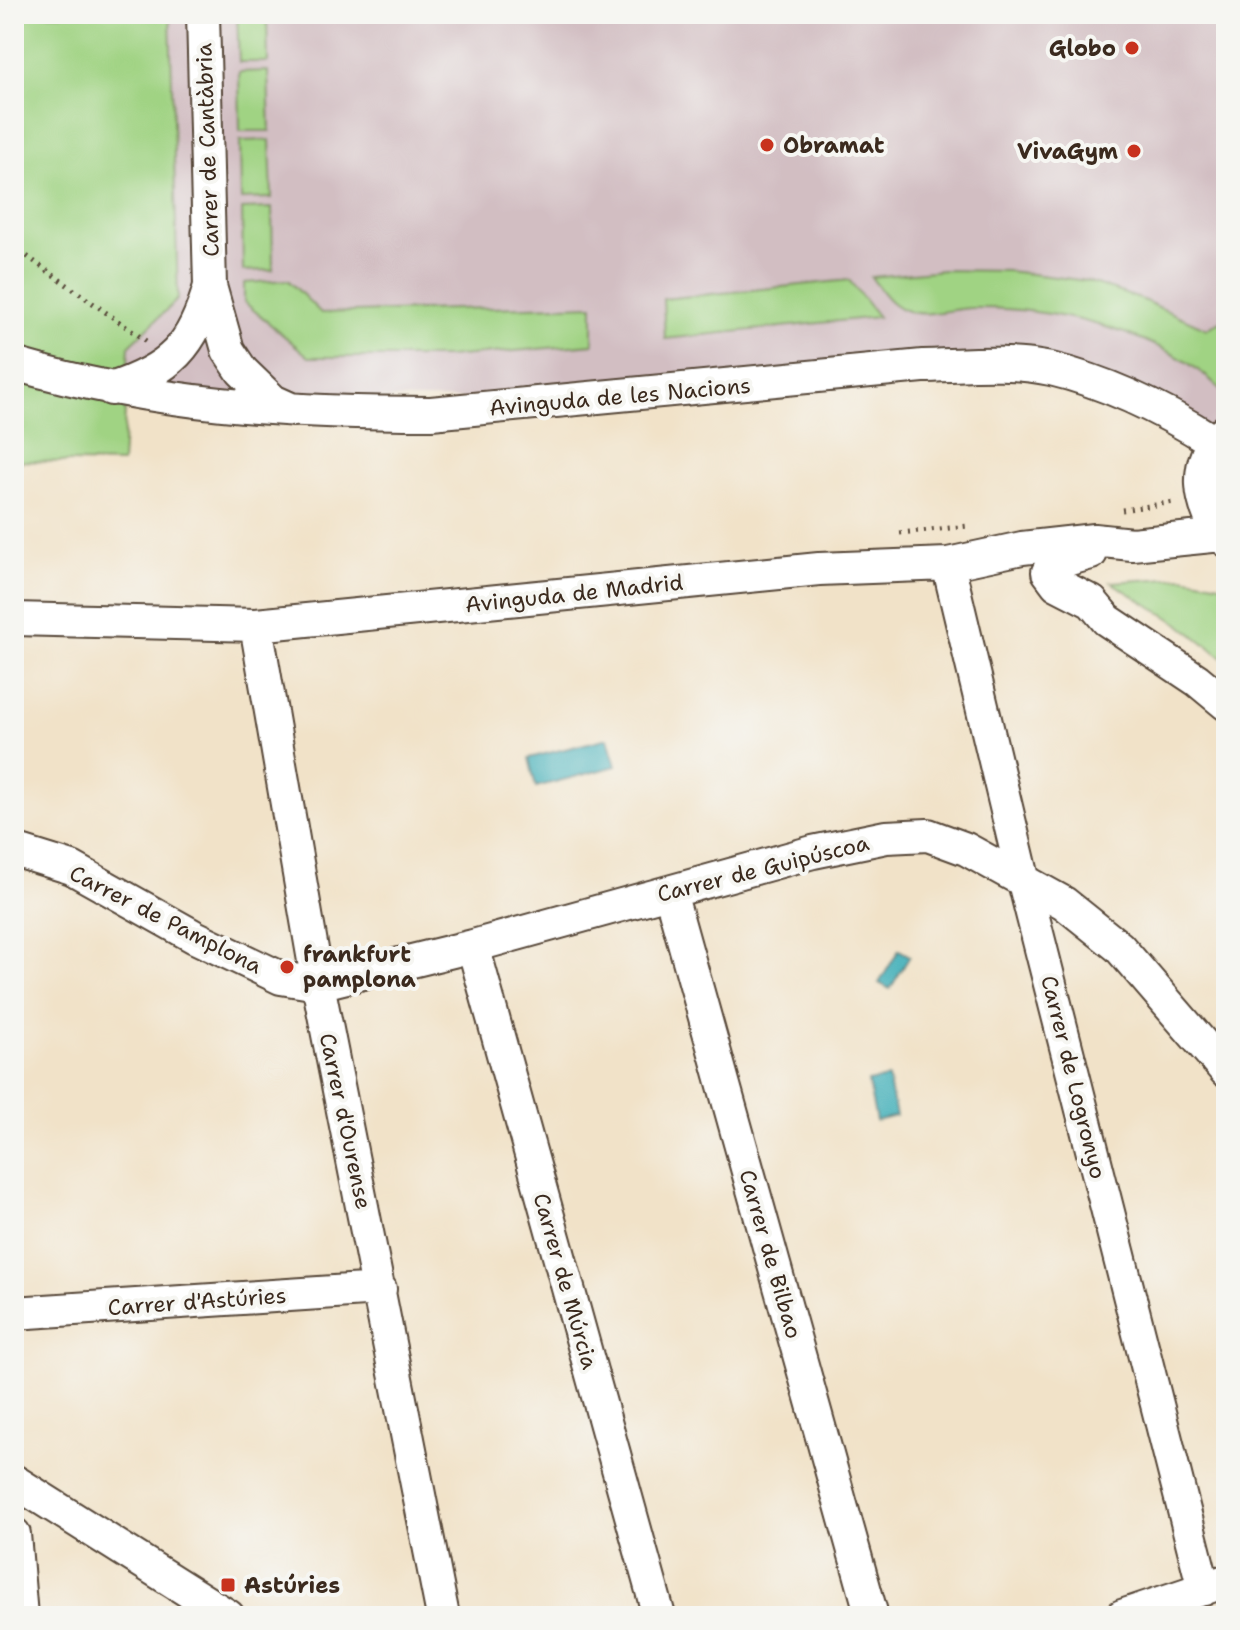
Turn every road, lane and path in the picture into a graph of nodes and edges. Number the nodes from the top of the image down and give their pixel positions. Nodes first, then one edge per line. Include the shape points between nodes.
1 (203, 14) edge
2 (14, 247) edge
3 (210, 286) junction
4 (157, 337) dead end
5 (14, 364) edge
6 (110, 389) junction
7 (300, 413) junction
8 (1219, 436) edge
9 (1224, 538) edge
10 (1132, 544) junction
11 (948, 564) junction
12 (14, 619) edge
13 (256, 625) junction
14 (1226, 704) edge
15 (14, 850) edge
16 (1023, 878) junction
17 (670, 892) junction
18 (473, 946) junction
19 (318, 984) junction
20 (1226, 1071) edge
21 (380, 1289) junction
22 (14, 1313) edge
23 (14, 1481) edge
24 (14, 1534) edge
25 (1215, 1585) edge
26 (21, 1616) edge
27 (228, 1616) edge
28 (443, 1616) edge
29 (659, 1616) edge
30 (872, 1616) edge
31 (1122, 1616) edge

1 - 3 street, Carrer de Cantàbria
2 - 4 path via 143,342
3 - 6 street, Carrer de Cantàbria via 197,328 178,353 147,377
3 - 7 street, Carrer de Cantàbria via 228,350 242,371 273,401
5 - 6 street, Avinguda de les Nacions
6 - 7 street, Avinguda de les Nacions
7 - 8 street, Avinguda de les Nacions via 431,413 923,366 994,364 1049,369 1114,389
8 - 9 street via 1201,488 1205,508
9 - 10 street, Avinguda de Madrid
10 - 11 street, Avinguda de Madrid via 1094,540 1048,545
10 - 14 street, Avinguda de Madrid via 1069,557 1048,572 1057,584 1092,602 1107,620
11 - 13 street, Avinguda de Madrid via 819,569
11 - 16 street, Carrer de Logronyo
12 - 13 street, Avinguda de Madrid
13 - 19 street, Carrer d'Ourense
15 - 19 street, Carrer de Pamplona via 72,868 281,978
16 - 17 street, Carrer de Guipúscoa via 928,835 886,837
16 - 20 street, Carrer de Guipúscoa via 1119,947
16 - 25 street, Carrer de Logronyo
17 - 18 street, Carrer de Guipúscoa
17 - 30 street, Carrer de Bilbao
18 - 19 street, Carrer de Guipúscoa
18 - 29 street, Carrer de Múrcia
19 - 21 street, Carrer d'Ourense
21 - 22 street, Carrer d'Astúries
21 - 28 street, Carrer d'Ourense
23 - 27 street
24 - 26 street
25 - 31 street

